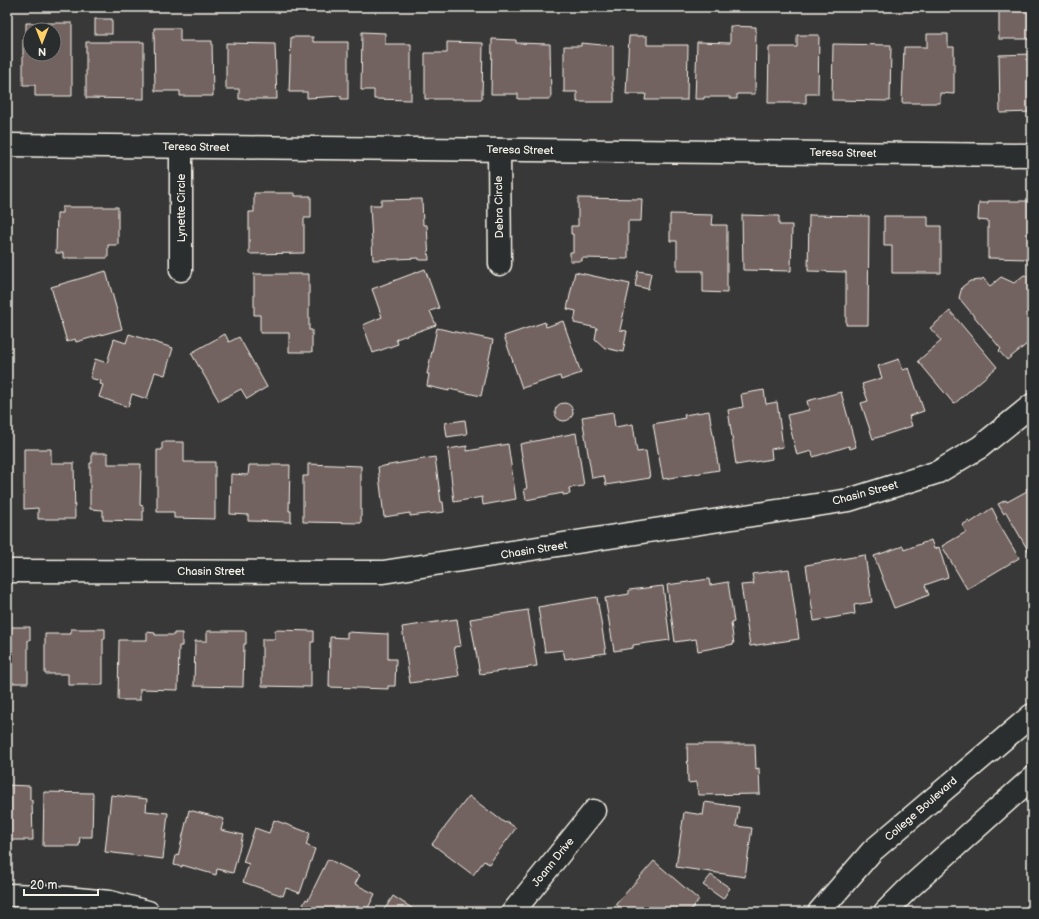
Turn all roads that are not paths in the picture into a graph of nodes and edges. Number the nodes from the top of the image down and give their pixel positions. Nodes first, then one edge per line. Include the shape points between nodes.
1 (7, 145) edge
2 (181, 146) junction
3 (499, 150) junction
4 (1032, 155) edge
5 (500, 264) dead end
6 (181, 270) dead end
7 (1032, 405) edge
8 (7, 571) edge
9 (1032, 715) edge
10 (1032, 778) edge
11 (594, 811) dead end
12 (7, 895) edge
13 (148, 912) edge
14 (513, 912) edge
15 (819, 912) edge
16 (885, 912) edge

1 - 2 street, Teresa Street
2 - 3 street, Teresa Street
2 - 6 street, Lynette Circle
3 - 4 street, Teresa Street
3 - 5 street, Debra Circle
7 - 8 street, Chasin Street via 980,447 938,472 841,501 384,572
9 - 15 street, College Boulevard via 872,851
10 - 16 street
11 - 14 street, Joann Drive
12 - 13 street via 110,902

